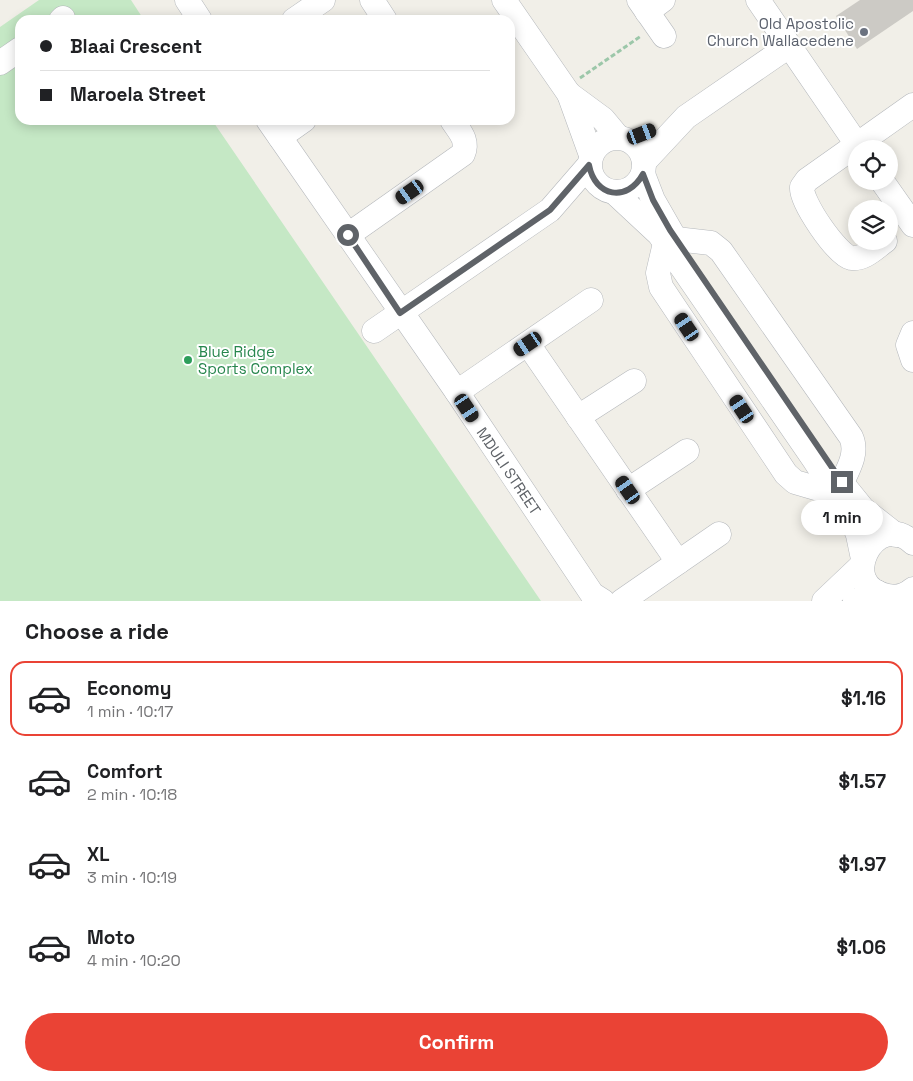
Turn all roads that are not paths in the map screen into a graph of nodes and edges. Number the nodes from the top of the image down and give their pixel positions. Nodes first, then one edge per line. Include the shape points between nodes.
1 (187, 0) edge
2 (323, 0) edge
3 (372, 0) edge
4 (504, 0) edge
5 (758, 0) edge
6 (197, 15) edge
7 (301, 15) edge
8 (382, 15) edge
9 (514, 15) edge
10 (515, 16) edge
11 (789, 46) junction
12 (15, 52) edge
13 (0, 62) edge
14 (567, 91) junction
15 (913, 105) edge
16 (686, 117) junction
17 (287, 125) edge
18 (455, 125) edge
19 (274, 129) edge
20 (623, 138) junction
21 (853, 140) edge
22 (867, 140) edge
23 (848, 153) edge
24 (590, 160) junction
25 (644, 168) junction
26 (888, 190) edge
27 (611, 192) junction
28 (550, 210) junction
29 (912, 223) edge
30 (898, 233) edge
31 (348, 235) junction
32 (670, 241) junction
33 (872, 250) edge
34 (591, 300) dead end
35 (400, 313) junction
36 (374, 331) dead end
37 (913, 333) edge
38 (528, 344) junction
39 (913, 360) edge
40 (634, 382) dead end
41 (456, 392) junction
42 (578, 418) junction
43 (687, 450) dead end
44 (839, 488) junction
45 (628, 490) junction
46 (719, 534) dead end
47 (908, 539) edge
48 (678, 562) junction
49 (862, 562) junction
50 (913, 588) edge
51 (881, 596) edge
52 (602, 601) edge
53 (622, 601) edge
54 (824, 601) edge
55 (855, 601) edge

1 - 6 street
2 - 7 street
3 - 8 street
4 - 9 street
5 - 11 street
10 - 14 street
11 - 16 street
11 - 21 street
12 - 13 street
14 - 20 street
14 - 24 street
15 - 22 street
16 - 20 street
16 - 25 street
17 - 19 street
18 - 31 street via 464,139 463,154
19 - 31 street, MDULI STREET
20 - 24 street via 602,142
20 - 25 street via 636,144
23 - 33 street via 807,180 802,187 802,196 845,256 861,257
24 - 27 street via 591,175 597,184
24 - 28 street
25 - 27 street via 632,188
25 - 32 street
26 - 29 street
27 - 28 street
27 - 32 street
28 - 35 street
29 - 30 street
31 - 35 street, MDULI STREET
32 - 44 street
32 - 44 street via 658,273 660,287 786,474 795,482
32 - 44 street via 711,243 722,251 851,437 853,456
34 - 38 street
35 - 36 street
35 - 41 street, MDULI STREET
37 - 39 street via 908,345
38 - 41 street
38 - 42 street
40 - 42 street
41 - 52 street, MDULI STREET via 592,594
42 - 45 street
43 - 45 street
44 - 47 street via 863,509
44 - 49 street via 858,535
45 - 48 street
46 - 48 street
47 - 49 street via 880,537 865,551
48 - 53 street
49 - 51 street via 866,582
49 - 54 street
50 - 51 street via 902,595
51 - 55 street

